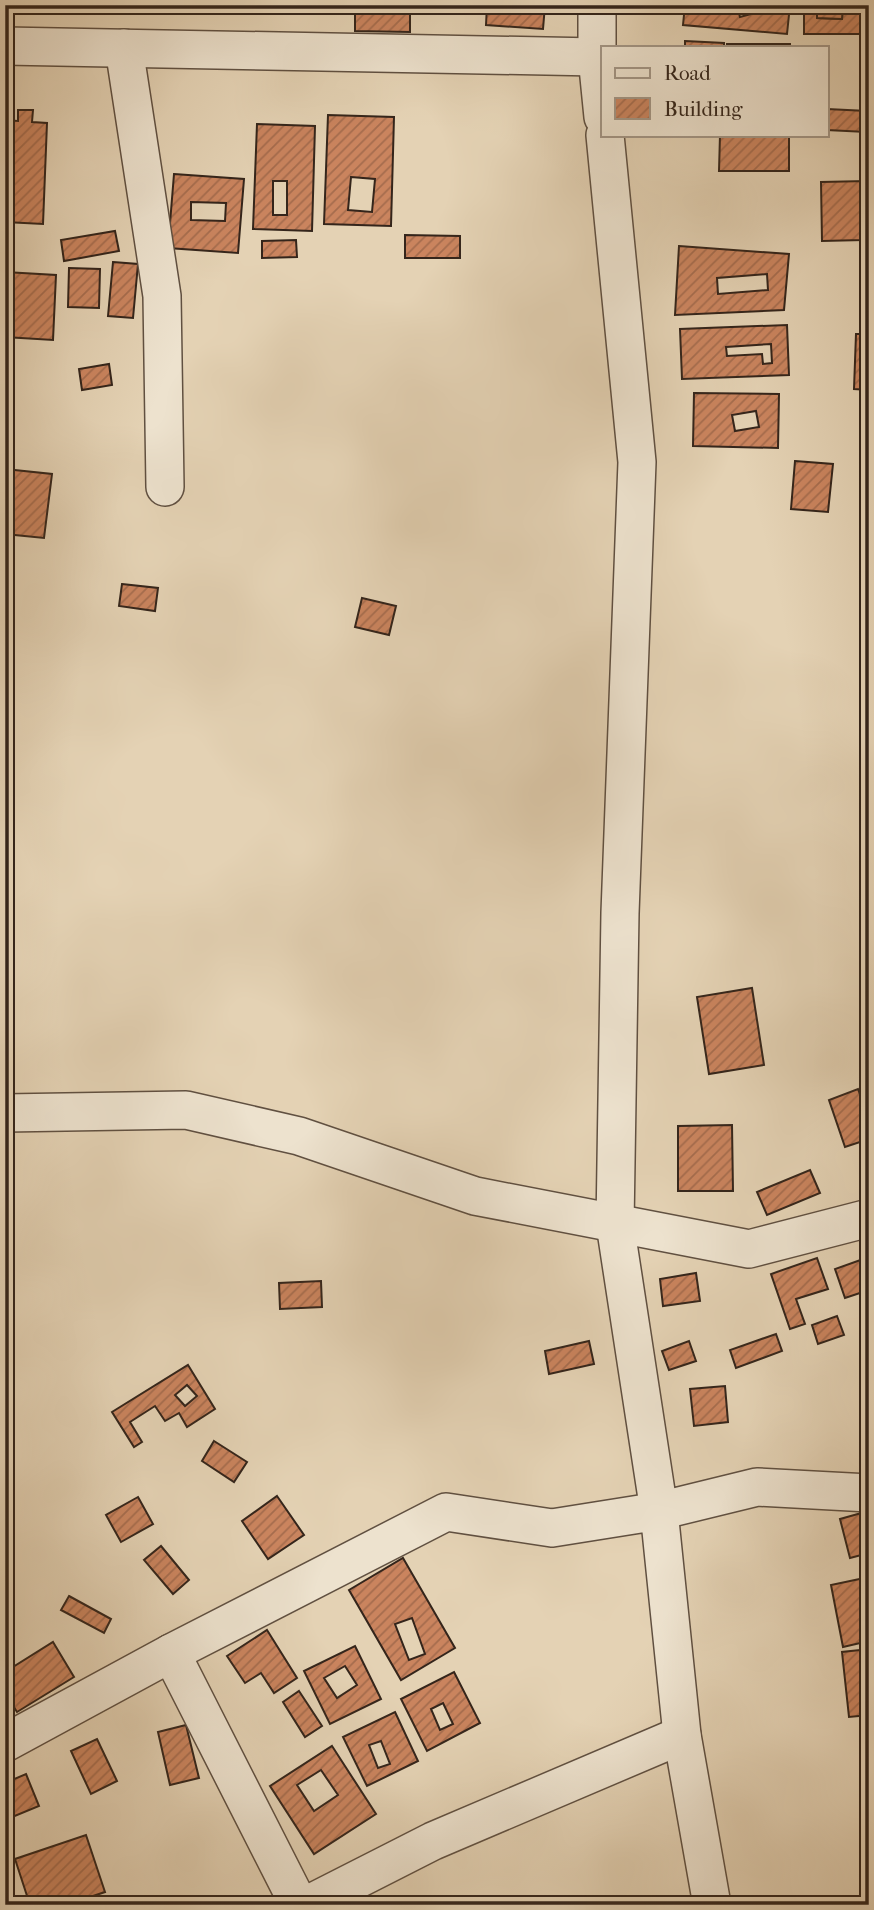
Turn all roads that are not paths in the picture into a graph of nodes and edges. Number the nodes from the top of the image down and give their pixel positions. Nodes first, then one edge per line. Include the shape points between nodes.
1 (597, 5) edge
2 (5, 46) edge
3 (124, 48) junction
4 (597, 57) junction
5 (601, 97) edge
6 (604, 136) edge
7 (165, 487) dead end
8 (5, 1113) edge
9 (869, 1218) edge
10 (615, 1224) junction
11 (869, 1493) edge
12 (659, 1511) junction
13 (171, 1653) junction
14 (682, 1735) junction
15 (5, 1743) edge
16 (299, 1905) edge
17 (307, 1905) edge
18 (712, 1905) edge

1 - 4 street
2 - 3 street
3 - 4 street
3 - 7 street via 162,296
4 - 5 street
6 - 10 street via 637,462 620,913
8 - 10 street via 186,1110 299,1136 475,1196
9 - 10 street via 749,1249
10 - 12 street
11 - 12 street via 757,1488
12 - 13 street via 552,1528 446,1512
12 - 14 street
13 - 15 street
13 - 16 street
14 - 17 street via 433,1841
14 - 18 street

